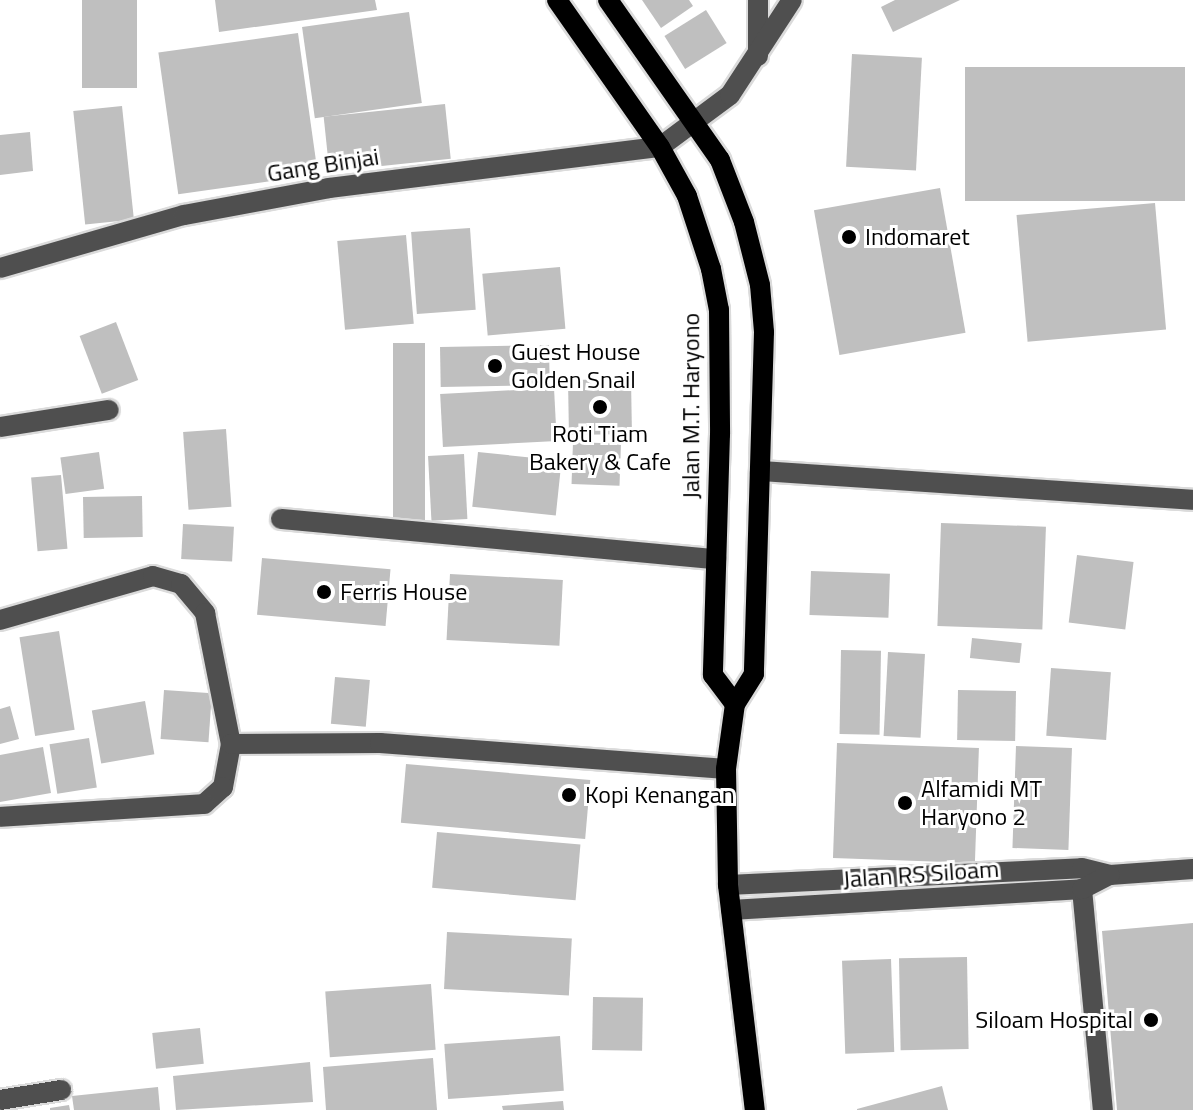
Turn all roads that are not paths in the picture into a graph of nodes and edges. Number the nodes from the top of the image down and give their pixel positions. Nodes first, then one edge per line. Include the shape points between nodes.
1 (557, 0) edge
2 (608, 0) edge
3 (758, 0) edge
4 (792, 0) edge
5 (758, 56) junction
6 (696, 121) junction
7 (660, 147) junction
8 (0, 268) edge
9 (109, 410) dead end
10 (0, 427) edge
11 (760, 471) junction
12 (1193, 500) edge
13 (281, 519) dead end
14 (716, 559) junction
15 (0, 620) edge
16 (735, 704) junction
17 (231, 744) junction
18 (726, 769) junction
19 (0, 817) edge
20 (1193, 869) edge
21 (1110, 875) junction
22 (728, 885) junction
23 (1082, 889) junction
24 (731, 910) junction
25 (61, 1090) dead end
26 (0, 1100) edge
27 (755, 1110) edge
28 (1103, 1110) edge

1 - 7 main road, Jalan M.T. Haryono
2 - 6 main road
3 - 5 street
4 - 5 street
5 - 6 street via 730,95
6 - 7 street
6 - 11 main road via 720,160 760,285
7 - 8 street, Gang Binjai via 329,188 184,215
7 - 14 main road, Jalan M.T. Haryono via 687,196 719,310
9 - 10 street
11 - 12 street
11 - 16 main road via 754,674
13 - 14 street
14 - 16 main road, Jalan M.T. Haryono via 713,675
15 - 17 street via 153,576 181,584 205,613
16 - 18 main road
17 - 18 street via 380,743
17 - 19 street via 223,787 204,804
18 - 22 main road
20 - 21 street, Jalan RS Siloam
21 - 22 street, Jalan RS Siloam via 1082,868
21 - 23 street, Jalan RS Siloam
22 - 24 main road
23 - 24 street, Jalan RS Siloam
23 - 28 street
24 - 27 main road
25 - 26 street

